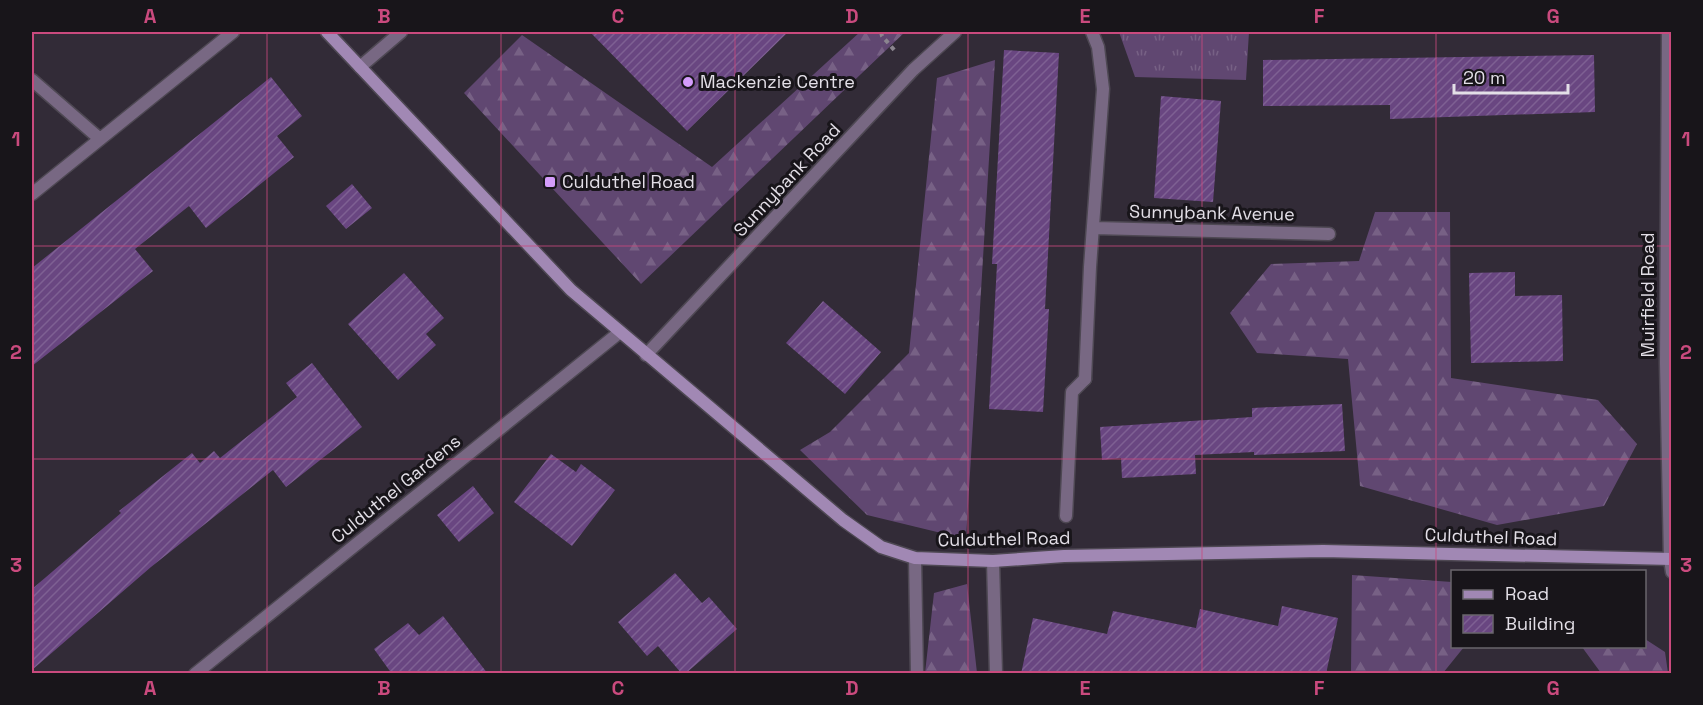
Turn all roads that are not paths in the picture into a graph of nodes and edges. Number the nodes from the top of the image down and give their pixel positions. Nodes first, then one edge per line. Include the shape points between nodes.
1 (233, 32) edge
2 (327, 32) edge
3 (401, 32) edge
4 (956, 32) edge
5 (1092, 32) edge
6 (1668, 32) edge
7 (360, 67) junction
8 (32, 80) edge
9 (100, 139) junction
10 (32, 194) edge
11 (1094, 228) junction
12 (1329, 234) dead end
13 (620, 332) junction
14 (646, 355) junction
15 (1066, 516) dead end
16 (915, 558) junction
17 (993, 561) junction
18 (1671, 564) edge
19 (195, 674) edge
20 (916, 674) edge
21 (996, 674) edge

1 - 9 street
2 - 7 main road, Culduthel Road
3 - 7 street
4 - 14 street, Sunnybank Road via 913,70
5 - 11 street via 1098,47 1103,89
6 - 18 street, Muirfield Road via 1666,363
7 - 13 main road, Culduthel Road via 571,290
8 - 9 street
9 - 10 street
11 - 12 street, Sunnybank Avenue
11 - 15 street via 1085,379 1072,393
13 - 14 main road, Culduthel Road
13 - 19 street, Culduthel Gardens
14 - 16 main road, Culduthel Road via 843,520 881,547
16 - 17 main road, Culduthel Road
16 - 20 street
17 - 18 main road, Culduthel Road via 1323,550
17 - 21 street

